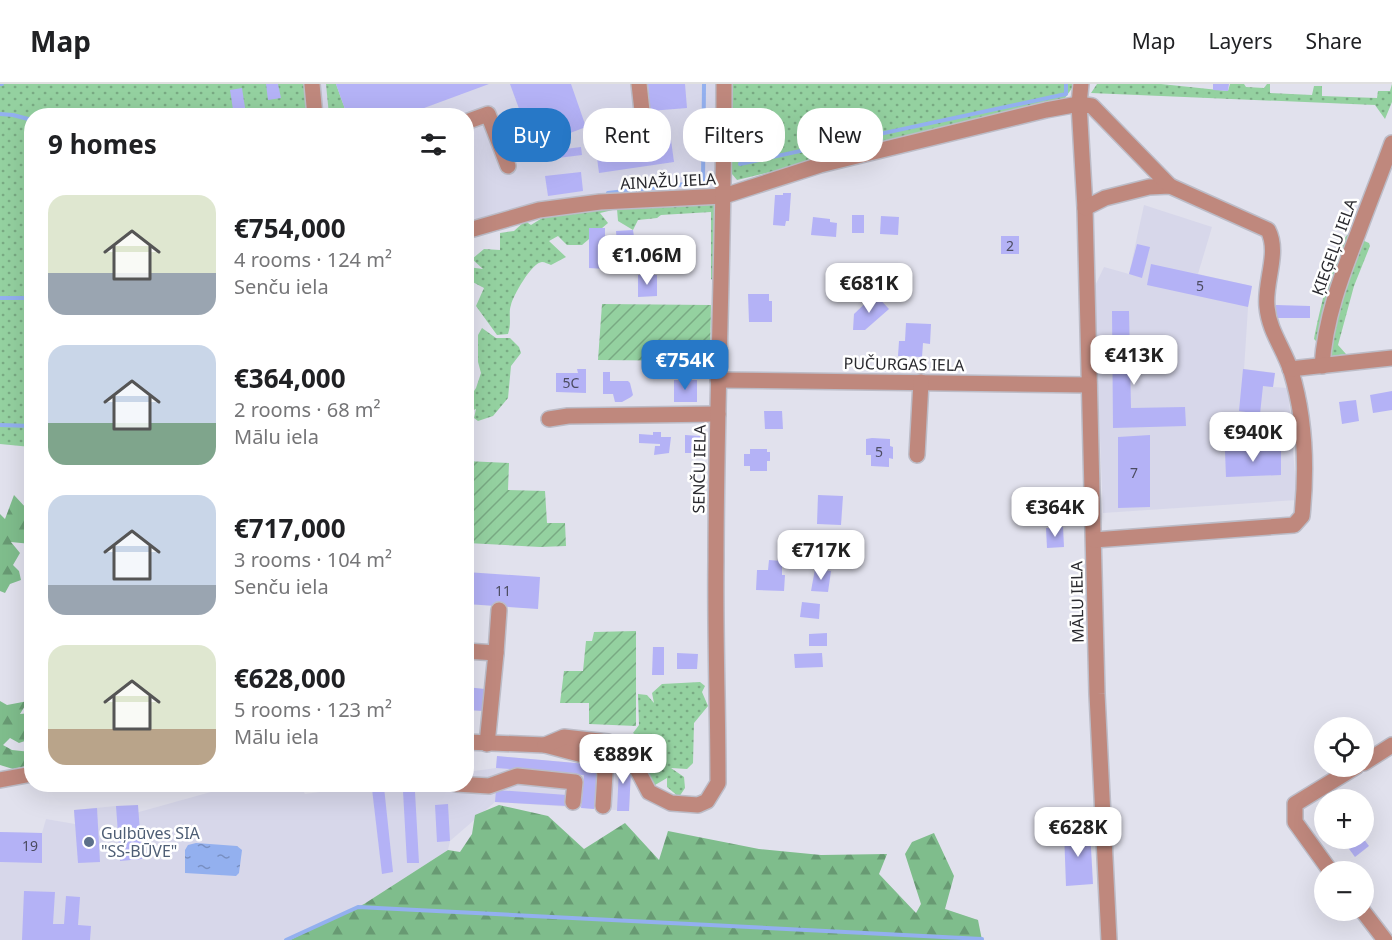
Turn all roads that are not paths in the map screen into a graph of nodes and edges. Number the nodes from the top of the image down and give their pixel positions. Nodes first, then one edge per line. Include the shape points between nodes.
1 (312, 84) edge
2 (639, 84) edge
3 (724, 84) edge
4 (1081, 84) edge
5 (1079, 104) junction
6 (314, 108) edge
7 (642, 108) edge
8 (474, 119) edge
9 (1392, 143) edge
10 (508, 166) dead end
11 (1170, 186) junction
12 (724, 196) junction
13 (1084, 208) junction
14 (474, 229) edge
15 (1392, 358) edge
16 (1322, 366) junction
17 (1290, 369) junction
18 (718, 380) junction
19 (921, 382) junction
20 (1089, 385) junction
21 (718, 414) junction
22 (549, 419) dead end
23 (917, 454) dead end
24 (1094, 540) junction
25 (499, 609) dead end
26 (474, 652) edge
27 (496, 653) junction
28 (474, 743) edge
29 (487, 744) junction
30 (545, 745) junction
31 (1392, 745) edge
32 (1374, 757) edge
33 (24, 776) edge
34 (1339, 777) edge
35 (0, 780) edge
36 (474, 785) edge
37 (573, 802) dead end
38 (603, 806) dead end
39 (1323, 861) edge
40 (1370, 921) edge
41 (1109, 940) edge
42 (1385, 940) edge

1 - 6 street
2 - 7 street
3 - 12 street, SENČU IELA
4 - 5 street, MĀLU IELA
5 - 11 street via 1092,106
5 - 12 street, AINAŽU IELA via 820,165
5 - 13 street, MĀLU IELA
8 - 10 street via 488,114
9 - 16 street, ĶIEĢEĻU IELA via 1338,285 1323,345
11 - 13 street via 1149,186
11 - 17 street via 1268,230 1272,237 1267,306 1274,336
12 - 14 street, AINAŽU IELA via 600,202 539,210
12 - 18 street, SENČU IELA
13 - 20 street, MĀLU IELA
15 - 16 street
16 - 17 street
17 - 24 street via 1302,426 1305,465 1302,516 1294,525
18 - 19 street, PUČURGAS IELA
18 - 21 street, SENČU IELA
19 - 20 street, PUČURGAS IELA
19 - 23 street
20 - 24 street, MĀLU IELA
21 - 22 street
21 - 30 street, SENČU IELA via 718,783 707,801 698,805 671,803 649,792 636,767 608,742 564,737
24 - 41 street, MĀLU IELA
25 - 27 street
26 - 27 street
27 - 29 street
28 - 29 street
29 - 30 street
30 - 38 street via 601,763 605,773
31 - 32 street
33 - 35 street
34 - 39 street via 1295,804 1295,822
36 - 37 street via 489,786 517,776 575,782
40 - 42 street

